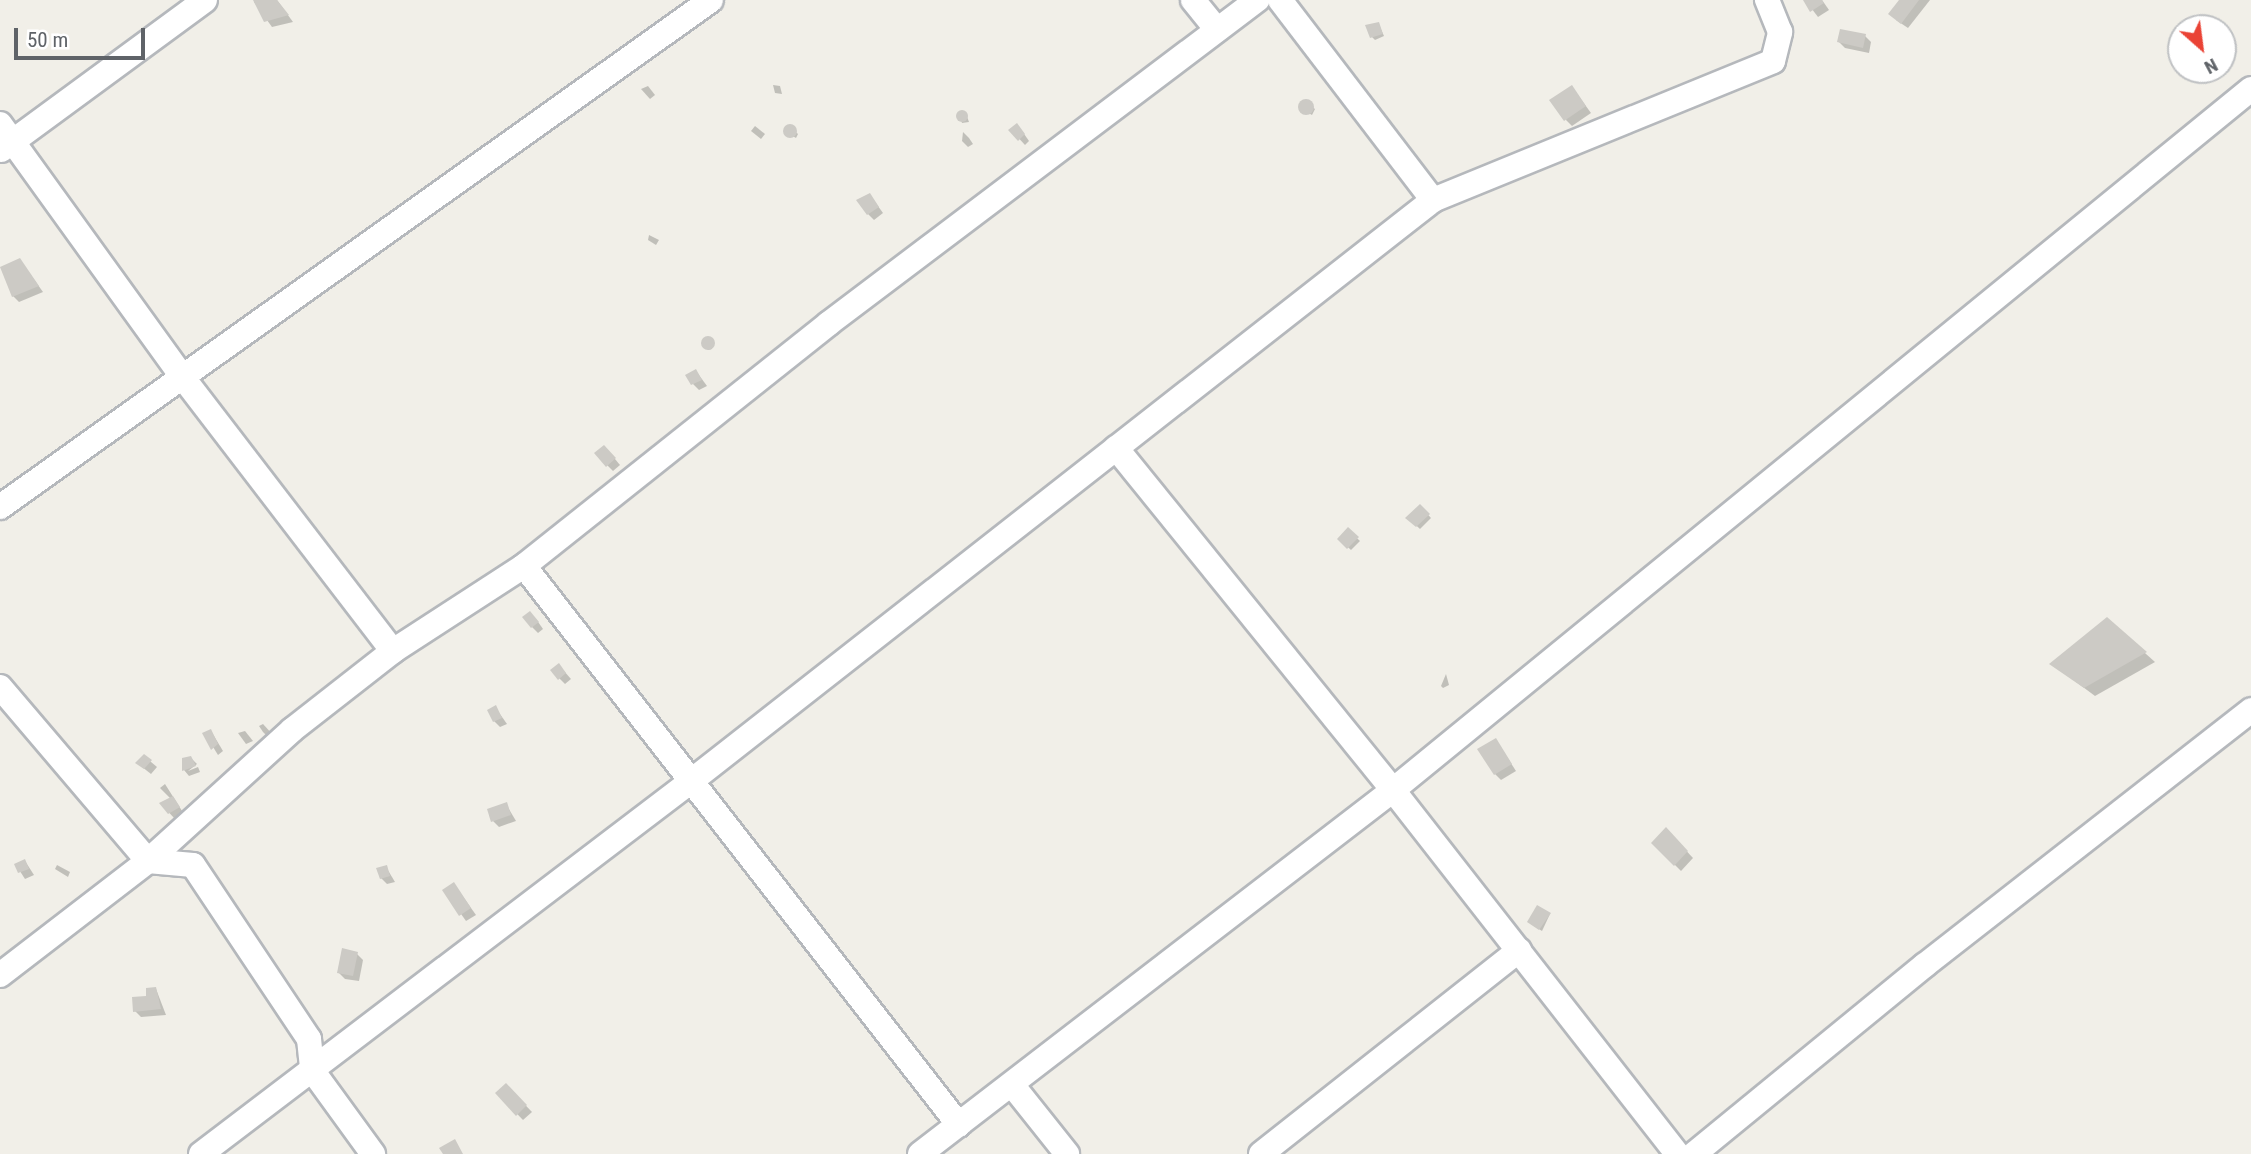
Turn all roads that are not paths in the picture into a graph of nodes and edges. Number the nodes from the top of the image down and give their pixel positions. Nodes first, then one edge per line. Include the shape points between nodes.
1 (205, 0) edge
2 (711, 0) edge
3 (1193, 0) edge
4 (1257, 0) edge
5 (1280, 0) edge
6 (1767, 0) edge
7 (1217, 30) junction
8 (2251, 89) edge
9 (4, 138) edge
10 (1433, 200) junction
11 (181, 375) junction
12 (1116, 448) junction
13 (0, 507) edge
14 (524, 566) junction
15 (393, 651) junction
16 (0, 687) edge
17 (2251, 709) edge
18 (690, 782) junction
19 (1393, 790) junction
20 (148, 861) junction
21 (1519, 950) junction
22 (0, 975) edge
23 (312, 1070) junction
24 (1013, 1086) junction
25 (959, 1125) junction
26 (201, 1154) edge
27 (373, 1154) edge
28 (920, 1154) edge
29 (1067, 1154) edge
30 (1261, 1154) edge
31 (1677, 1154) edge
32 (1694, 1154) edge

1 - 9 street
2 - 11 street
3 - 7 street
4 - 7 street
5 - 10 street
6 - 10 street via 1780,32 1773,61
7 - 14 street via 828,324
8 - 19 street
9 - 11 street
10 - 12 street
11 - 13 street
11 - 15 street
12 - 18 street
12 - 19 street
14 - 15 street
14 - 18 street
15 - 20 street via 292,730
16 - 20 street
17 - 32 street
18 - 23 street
18 - 25 street
19 - 21 street
19 - 24 street
20 - 22 street
20 - 23 street via 193,865 309,1039
21 - 30 street
21 - 31 street
23 - 26 street
23 - 27 street
24 - 25 street
24 - 29 street
25 - 28 street

